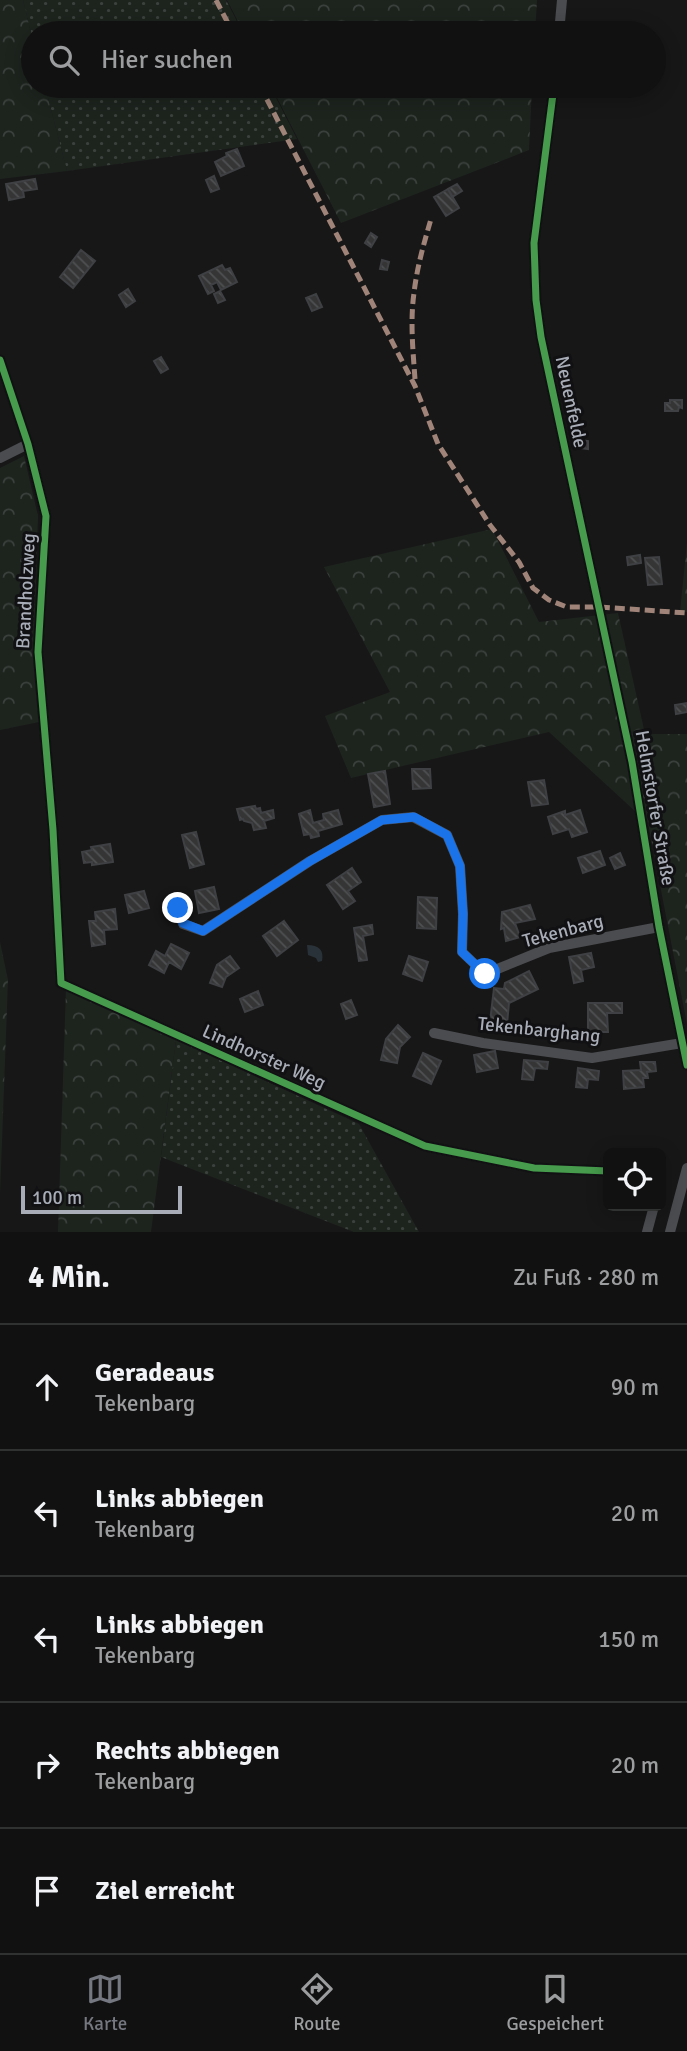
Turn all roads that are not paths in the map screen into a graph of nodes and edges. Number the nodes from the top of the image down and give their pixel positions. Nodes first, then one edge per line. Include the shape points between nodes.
1 (562, 0) edge
2 (560, 21) edge
3 (552, 98) edge
4 (0, 360) edge
5 (28, 444) junction
6 (0, 458) edge
7 (623, 721) joint
8 (54, 830) joint
9 (178, 908) dead end
10 (659, 927) junction
11 (434, 1033) dead end
12 (682, 1043) junction
13 (687, 1065) edge
14 (687, 1168) edge
15 (603, 1171) edge
16 (653, 1211) edge
17 (647, 1232) edge
18 (670, 1232) edge

1 - 2 street
3 - 7 street, Neuenfelde via 534,243 536,300
4 - 5 street, Brandholzweg
5 - 6 street
5 - 8 street, Brandholzweg via 46,516 38,652
7 - 10 street, Helmstorfer Straße
8 - 15 street, Lindhorster Weg via 61,983 425,1146 534,1168
9 - 10 street, Tekenbarg via 183,923 203,931 382,820 414,817 447,835 460,866 462,952 485,974 549,948
10 - 12 street, Helmstorfer Straße
11 - 12 street, Tekenbarghang via 592,1058
12 - 13 street, Helmstorfer Straße
14 - 18 street
16 - 17 street

